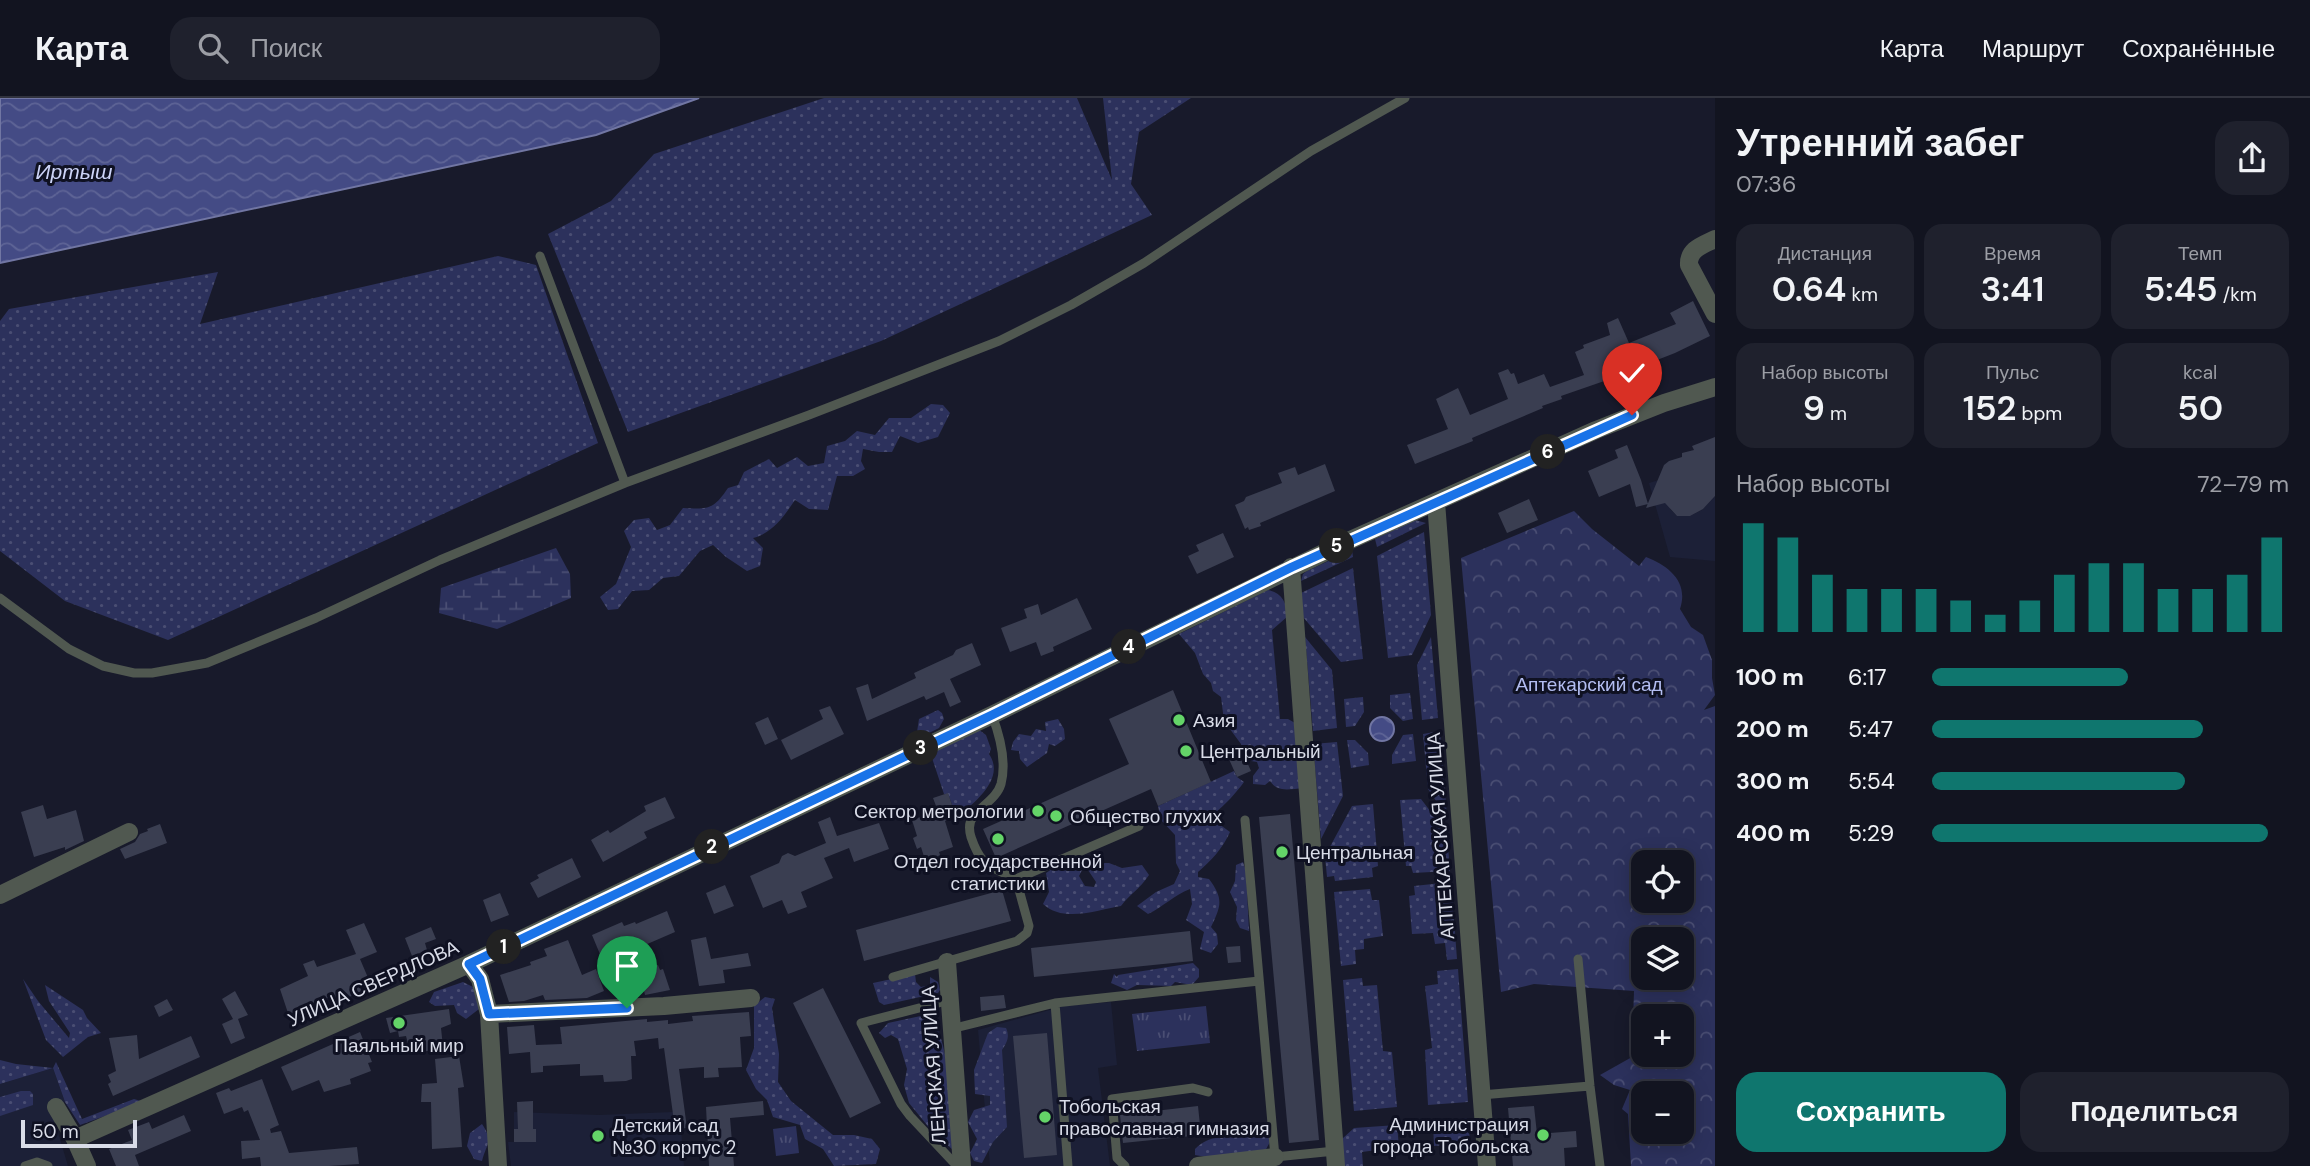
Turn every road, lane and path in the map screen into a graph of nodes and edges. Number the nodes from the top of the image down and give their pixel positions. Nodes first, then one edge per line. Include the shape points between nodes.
1 (1405, 98) edge
2 (1715, 239) edge
3 (540, 256) dead end
4 (1715, 314) edge
5 (1715, 387) edge
6 (625, 483) junction
7 (1436, 502) junction
8 (1292, 567) junction
9 (0, 598) edge
10 (992, 715) junction
11 (1245, 820) dead end
12 (1139, 826) dead end
13 (130, 832) dead end
14 (1016, 880) junction
15 (0, 895) edge
16 (1578, 959) dead end
17 (947, 962) junction
18 (469, 964) junction
19 (893, 977) dead end
20 (1259, 981) junction
21 (751, 998) dead end
22 (950, 1000) junction
23 (1055, 1003) junction
24 (489, 1014) junction
25 (951, 1029) junction
26 (1590, 1086) junction
27 (1208, 1092) dead end
28 (1481, 1095) junction
29 (57, 1107) dead end
30 (75, 1139) junction
31 (1275, 1157) junction
32 (1336, 1159) edge
33 (25, 1166) edge
34 (48, 1166) edge
35 (87, 1166) edge
36 (498, 1166) edge
37 (959, 1166) edge
38 (1068, 1166) edge
39 (1125, 1166) edge
40 (1198, 1166) edge
41 (1487, 1166) edge
42 (1600, 1166) edge

1 - 6 lane via 1311,151 1143,263 999,341
2 - 4 street via 1694,250 1689,260
3 - 6 lane
5 - 7 street, УЛИЦА СВЕРДЛОВА via 1596,430
6 - 9 lane via 239,651 171,671 134,673 94,662
7 - 8 street, УЛИЦА СВЕРДЛОВА
7 - 28 street, АПТЕКАРСКАЯ УЛИЦА
8 - 10 street, УЛИЦА СВЕРДЛОВА
8 - 32 street
10 - 14 lane via 1002,751 1002,782 972,818 969,831 983,863
10 - 18 street, УЛИЦА СВЕРДЛОВА
11 - 20 lane
12 - 14 lane
13 - 15 street
14 - 17 lane via 1027,933 1017,941
16 - 26 lane
17 - 19 lane
17 - 22 street, ЛЕНСКАЯ УЛИЦА
18 - 24 street via 480,979
18 - 30 street, УЛИЦА СВЕРДЛОВА
20 - 23 lane
20 - 31 lane
21 - 24 street
22 - 25 street, ЛЕНСКАЯ УЛИЦА
22 - 37 lane via 861,1023 901,1104
23 - 25 lane
23 - 38 lane
24 - 36 street
25 - 37 street, ЛЕНСКАЯ УЛИЦА
26 - 28 lane
26 - 42 lane
27 - 39 lane via 1193,1088 1112,1099 1117,1157
28 - 41 street, АПТЕКАРСКАЯ УЛИЦА
29 - 30 street
30 - 35 street
31 - 32 lane
31 - 40 street
33 - 34 lane via 37,1162

